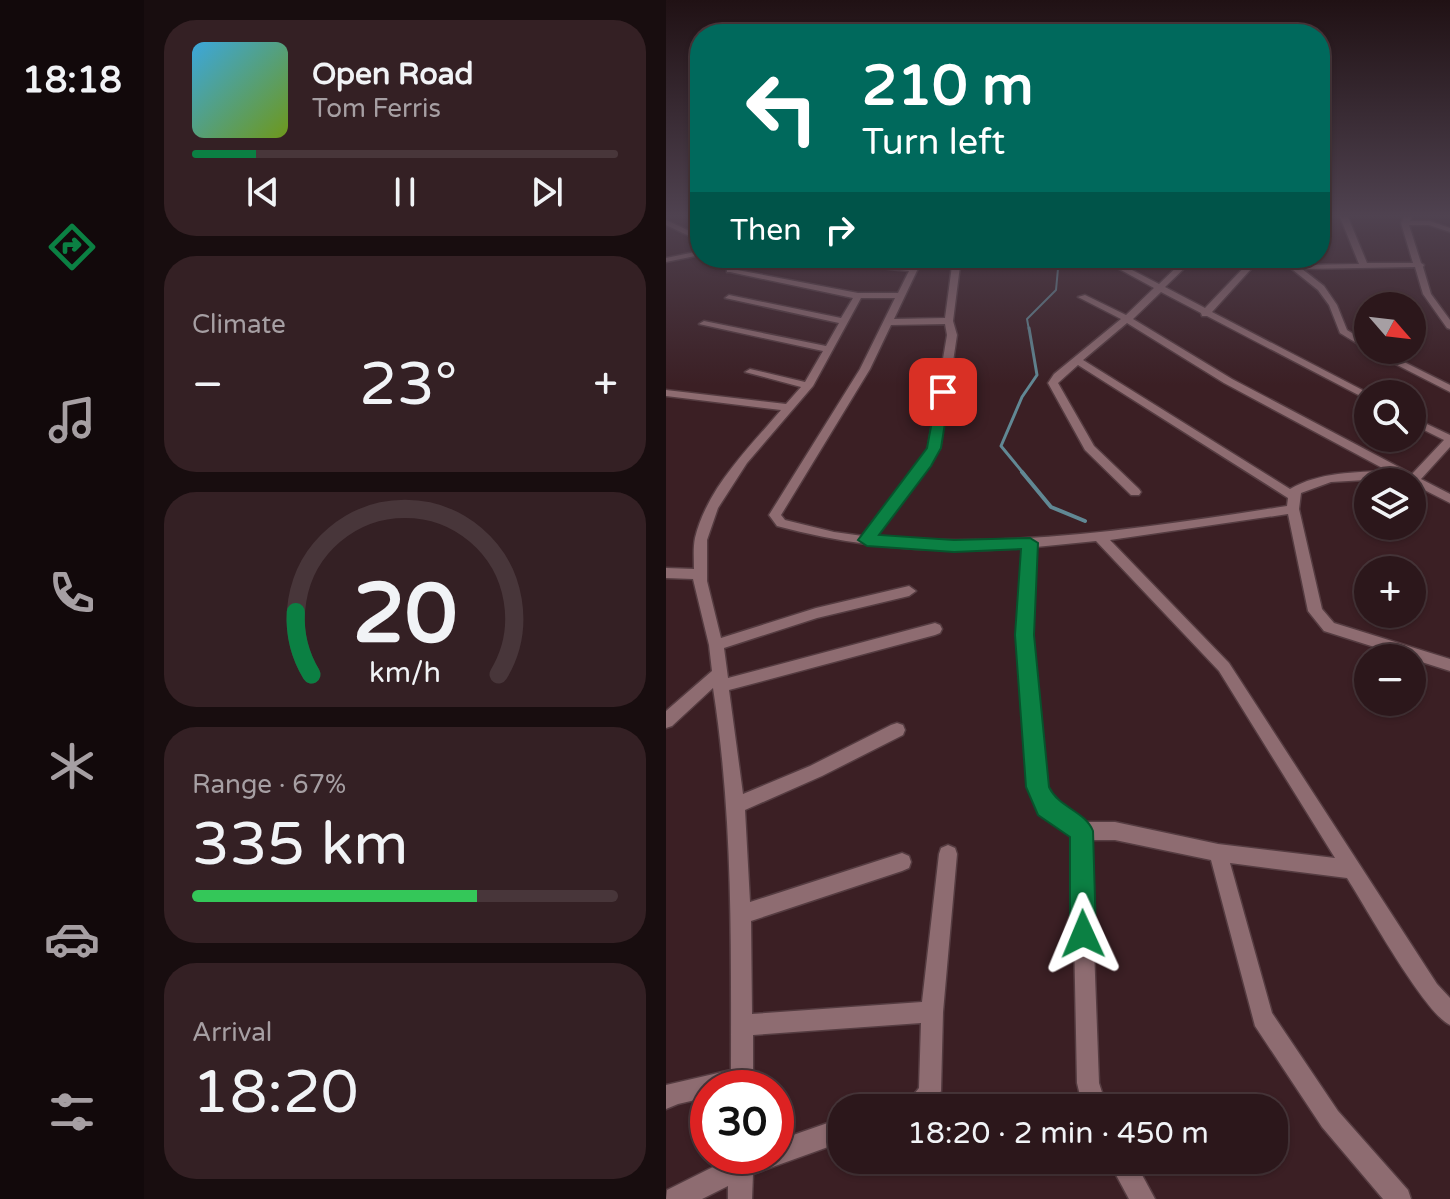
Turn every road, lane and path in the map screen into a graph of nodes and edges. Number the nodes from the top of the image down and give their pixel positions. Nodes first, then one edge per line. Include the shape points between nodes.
1 (745, 273) edge
2 (912, 273) edge
3 (955, 273) edge
4 (1129, 273) edge
5 (1176, 273) edge
6 (1243, 273) edge
7 (1302, 273) edge
8 (1422, 273) edge
9 (1159, 290) junction
10 (901, 295) junction
11 (858, 296) junction
12 (1082, 297) dead end
13 (729, 298) dead end
14 (1205, 314) junction
15 (1127, 319) junction
16 (844, 321) junction
17 (949, 321) junction
18 (889, 322) junction
19 (704, 324) dead end
20 (1450, 326) edge
21 (1354, 338) edge
22 (829, 349) junction
23 (1077, 360) junction
24 (1401, 364) edge
25 (750, 372) dead end
26 (808, 386) junction
27 (1450, 389) edge
28 (1354, 390) edge
29 (666, 393) edge
30 (790, 408) junction
31 (1426, 427) edge
32 (1450, 440) edge
33 (1390, 468) edge
34 (1417, 468) edge
35 (1354, 480) edge
36 (1426, 487) edge
37 (1135, 492) dead end
38 (1450, 499) edge
39 (1293, 502) junction
40 (1099, 536) junction
41 (867, 540) junction
42 (1030, 543) junction
43 (700, 569) junction
44 (666, 570) edge
45 (909, 591) dead end
46 (935, 629) dead end
47 (716, 645) junction
48 (1450, 665) edge
49 (720, 680) junction
50 (666, 721) edge
51 (897, 730) dead end
52 (736, 805) junction
53 (1081, 831) junction
54 (1218, 853) junction
55 (948, 854) dead end
56 (902, 862) dead end
57 (1353, 869) junction
58 (740, 915) junction
59 (932, 1012) junction
60 (1450, 1014) edge
61 (743, 1025) junction
62 (742, 1070) edge
63 (690, 1094) edge
64 (928, 1094) edge
65 (1091, 1094) edge
66 (666, 1098) edge
67 (828, 1135) edge
68 (794, 1147) edge
69 (719, 1174) edge
70 (741, 1174) edge
71 (1128, 1174) edge
72 (676, 1199) edge
73 (740, 1199) edge
74 (1143, 1199) edge
75 (1399, 1199) edge

1 - 11 street
2 - 10 street
3 - 17 street
4 - 9 street
5 - 9 street
6 - 14 street
7 - 21 street via 1321,288 1343,331
8 - 20 street via 1427,294
9 - 14 street
9 - 15 street
10 - 11 street
10 - 18 street
11 - 16 street
12 - 15 street
13 - 16 street
14 - 28 street
15 - 23 street
15 - 33 street via 1228,381
16 - 22 street
17 - 18 street
17 - 41 street via 952,335 934,448
18 - 41 street via 775,515 781,523
19 - 22 street
22 - 26 street
23 - 37 street via 1053,383 1055,391 1089,448
23 - 39 street
24 - 27 street
25 - 26 street
26 - 30 street
29 - 30 street
30 - 43 street via 743,461 712,508 701,540
31 - 32 street
32 - 34 street
35 - 39 street via 1302,486
36 - 38 street
39 - 40 street
39 - 48 street via 1321,619 1329,627
40 - 42 street
40 - 57 street via 1224,667
41 - 42 street via 954,546
42 - 53 street via 1025,635 1038,787 1047,807
43 - 44 street
43 - 47 street
45 - 47 street
46 - 49 street
47 - 49 street
49 - 50 street
49 - 52 street
51 - 52 street
52 - 58 street
53 - 54 street via 1115,831
53 - 65 street
54 - 57 street
54 - 75 street via 1263,1018 1330,1119
55 - 59 street
56 - 58 street
57 - 60 street
58 - 61 street
59 - 61 street
59 - 64 street
61 - 62 street
63 - 66 street
67 - 68 street
69 - 72 street
70 - 73 street
71 - 74 street

